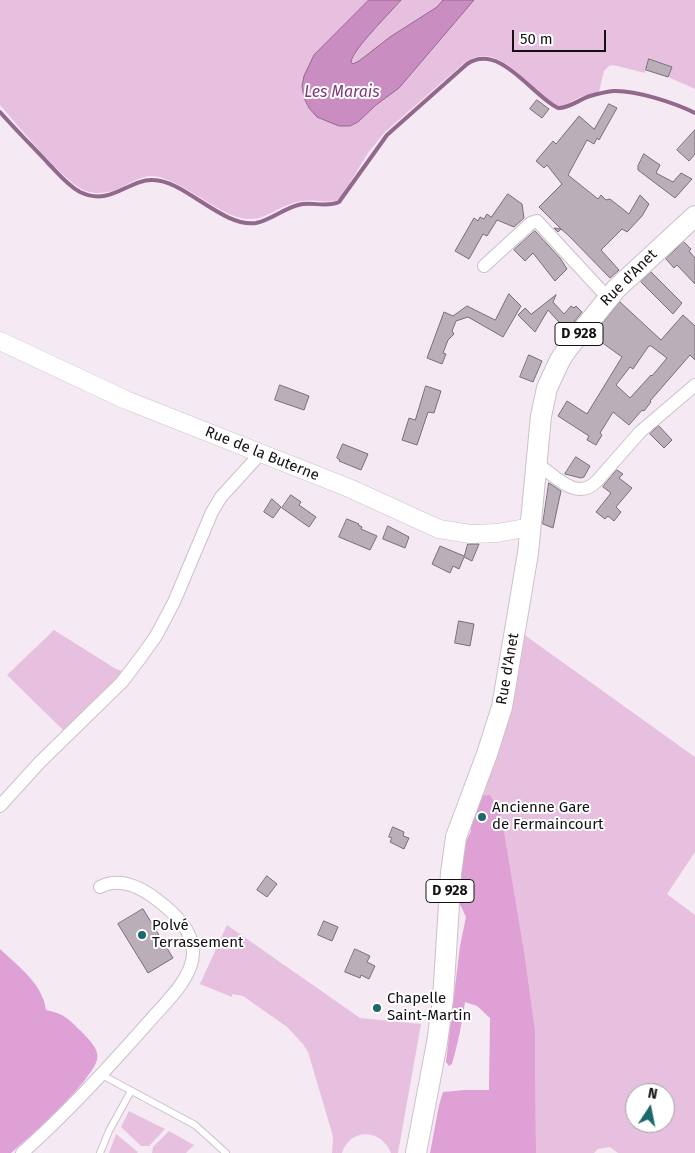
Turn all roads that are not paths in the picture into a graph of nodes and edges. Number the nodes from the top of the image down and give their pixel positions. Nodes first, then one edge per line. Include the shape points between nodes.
1 (695, 216) edge
2 (484, 266) dead end
3 (608, 298) junction
4 (0, 341) edge
5 (695, 385) edge
6 (261, 453) junction
7 (536, 463) junction
8 (527, 528) junction
9 (0, 806) edge
10 (100, 887) dead end
11 (102, 1075) junction
12 (131, 1091) junction
13 (22, 1153) edge
14 (100, 1153) edge
15 (226, 1153) edge
16 (416, 1153) edge

1 - 3 main road, Rue d'Anet / D 928 via 621,282
2 - 3 street via 537,221
3 - 7 main road, Rue d'Anet / D 928 via 568,348 550,379 542,406
4 - 6 street, Rue de la Buterne via 126,400
5 - 7 street via 640,432 589,488 571,488
6 - 8 street, Rue de la Buterne via 439,529 470,534
6 - 9 street via 231,484 212,512 174,602 146,650 122,682
7 - 8 main road, Rue d'Anet / D 928
8 - 16 main road, Rue d'Anet / D 928 via 502,707 460,825 453,855 443,999
10 - 11 street via 116,882 149,894 184,925 191,939 193,954 190,967 171,997
11 - 12 lane
11 - 13 street
12 - 14 lane
12 - 15 lane via 195,1125

